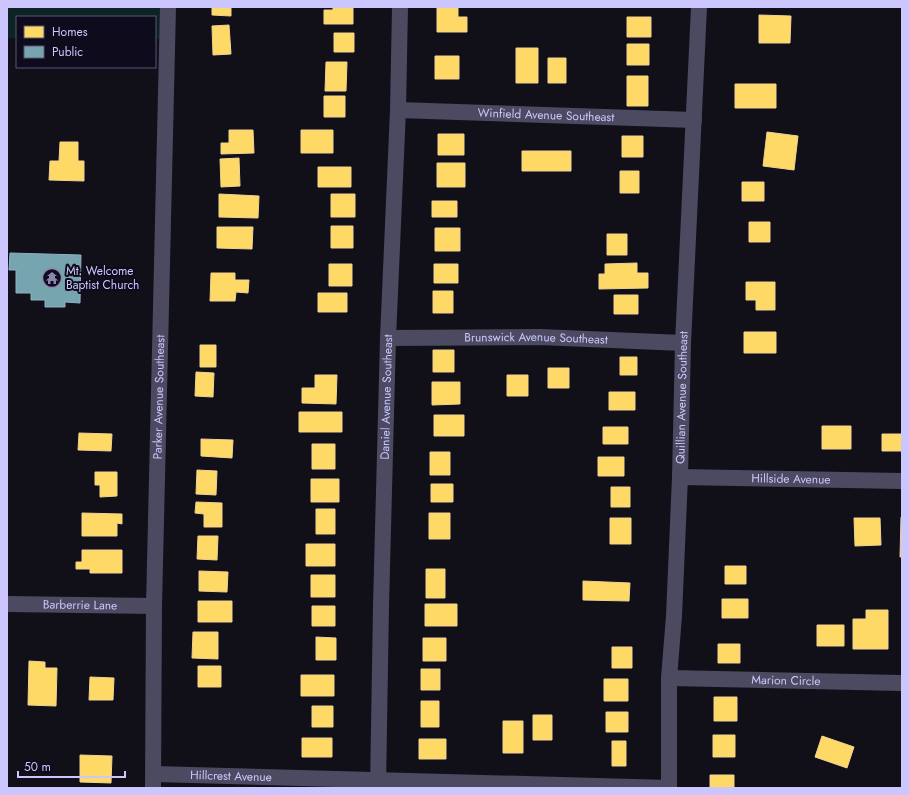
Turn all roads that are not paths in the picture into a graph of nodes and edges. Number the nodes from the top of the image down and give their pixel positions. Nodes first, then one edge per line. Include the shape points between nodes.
1 (168, 7) edge
2 (400, 7) edge
3 (699, 7) edge
4 (398, 110) junction
5 (694, 120) junction
6 (388, 338) junction
7 (683, 343) junction
8 (680, 477) junction
9 (902, 481) edge
10 (7, 604) edge
11 (154, 606) junction
12 (669, 678) junction
13 (902, 683) edge
14 (154, 781) edge
15 (378, 784) edge
16 (669, 788) edge

1 - 11 street, Parker Avenue Southeast
2 - 4 street, Daniel Avenue Southeast
3 - 5 street, Quillian Avenue Southeast
4 - 5 street, Winfield Avenue Southeast
4 - 6 street, Daniel Avenue Southeast
5 - 7 street, Quillian Avenue Southeast
6 - 7 street, Brunswick Avenue Southeast via 540,337
6 - 15 street, Daniel Avenue Southeast
7 - 8 street, Quillian Avenue Southeast
8 - 9 street, Hillside Avenue
8 - 12 street, Quillian Avenue Southeast
10 - 11 street, Barberrie Lane
11 - 14 street, Parker Avenue Southeast
12 - 13 street, Marion Circle
12 - 16 street, Quillian Avenue Southeast
14 - 15 street, Hillcrest Avenue
15 - 16 street, Hillcrest Avenue

